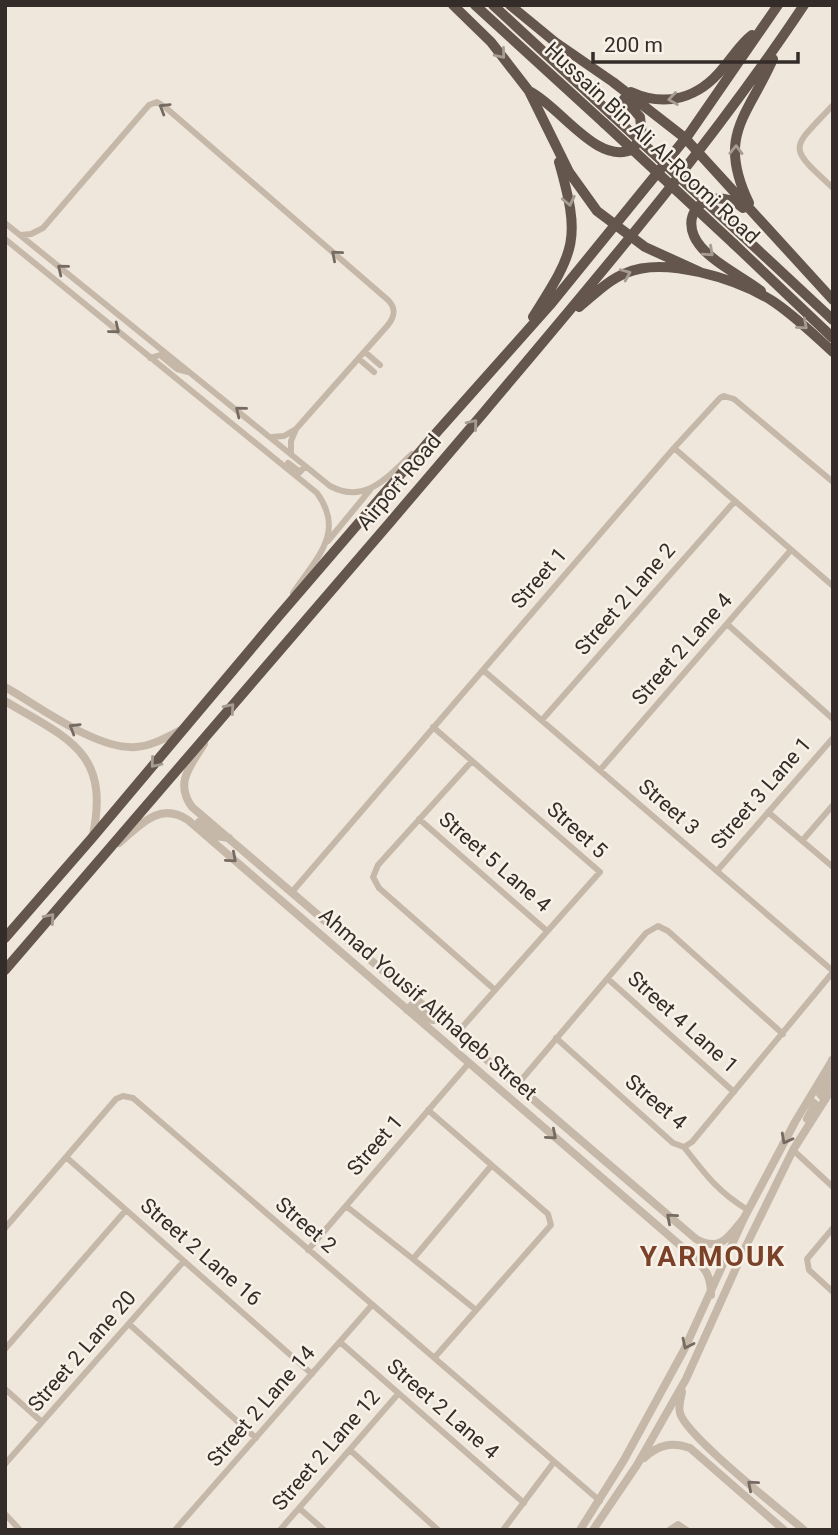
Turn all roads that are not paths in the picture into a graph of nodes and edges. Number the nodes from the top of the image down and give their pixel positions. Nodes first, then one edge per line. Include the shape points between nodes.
1 (453, 5) edge
2 (475, 5) edge
3 (493, 5) edge
4 (510, 5) edge
5 (778, 5) edge
6 (804, 5) edge
7 (762, 28) junction
8 (781, 39) junction
9 (613, 82) junction
10 (529, 91) junction
11 (833, 105) edge
12 (608, 119) junction
13 (551, 135) junction
14 (685, 138) junction
15 (699, 153) junction
16 (833, 188) edge
17 (755, 214) junction
18 (5, 223) edge
19 (615, 226) junction
20 (20, 235) junction
21 (630, 237) junction
22 (5, 239) edge
23 (700, 272) junction
24 (770, 300) junction
25 (833, 300) edge
26 (833, 320) edge
27 (553, 330) junction
28 (833, 338) edge
29 (519, 340) junction
30 (365, 352) junction
31 (833, 352) edge
32 (150, 358) junction
33 (359, 359) junction
34 (380, 365) dead end
35 (374, 372) dead end
36 (194, 373) junction
37 (296, 429) junction
38 (437, 432) junction
39 (272, 437) junction
40 (674, 448) junction
41 (291, 452) junction
42 (270, 455) junction
43 (305, 466) junction
44 (833, 482) edge
45 (371, 489) junction
46 (735, 501) junction
47 (322, 548) junction
48 (791, 550) junction
49 (833, 586) edge
50 (277, 618) junction
51 (726, 624) junction
52 (483, 670) junction
53 (5, 687) edge
54 (5, 701) edge
55 (31, 701) junction
56 (22, 711) junction
57 (833, 719) edge
58 (542, 720) junction
59 (214, 726) junction
60 (433, 727) junction
61 (184, 729) junction
62 (833, 738) edge
63 (472, 761) junction
64 (600, 770) junction
65 (833, 805) edge
66 (768, 812) junction
67 (419, 819) junction
68 (188, 820) junction
69 (92, 838) junction
70 (229, 838) junction
71 (802, 841) junction
72 (99, 861) junction
73 (833, 867) edge
74 (717, 871) junction
75 (292, 892) junction
76 (547, 931) junction
77 (5, 938) edge
78 (5, 970) edge
79 (833, 972) edge
80 (608, 979) junction
81 (495, 990) junction
82 (407, 1010) junction
83 (441, 1020) junction
84 (457, 1033) junction
85 (782, 1034) junction
86 (556, 1038) junction
87 (832, 1060) edge
88 (469, 1062) junction
89 (517, 1085) junction
90 (833, 1087) edge
91 (734, 1092) junction
92 (808, 1099) junction
93 (825, 1100) junction
94 (428, 1110) junction
95 (801, 1138) junction
96 (684, 1147) junction
97 (793, 1150) junction
98 (66, 1157) junction
99 (491, 1166) junction
100 (832, 1186) edge
101 (346, 1206) junction
102 (127, 1210) junction
103 (746, 1214) junction
104 (657, 1225) junction
105 (5, 1228) edge
106 (833, 1228) edge
107 (689, 1234) junction
108 (308, 1250) junction
109 (413, 1259) junction
110 (184, 1261) junction
111 (833, 1292) edge
112 (711, 1294) junction
113 (372, 1305) junction
114 (476, 1310) junction
115 (129, 1324) junction
116 (340, 1342) junction
117 (5, 1349) edge
118 (435, 1357) junction
119 (312, 1374) junction
120 (686, 1379) junction
121 (5, 1389) edge
122 (398, 1394) junction
123 (42, 1422) junction
124 (256, 1438) junction
125 (710, 1449) junction
126 (350, 1450) junction
127 (702, 1457) junction
128 (554, 1462) junction
129 (5, 1464) edge
130 (637, 1465) junction
131 (600, 1501) junction
132 (524, 1503) junction
133 (299, 1508) junction
134 (5, 1514) edge
135 (15, 1528) edge
136 (175, 1530) edge
137 (280, 1530) edge
138 (324, 1530) edge
139 (439, 1530) edge
140 (503, 1530) edge
141 (580, 1530) edge
142 (593, 1530) edge
143 (669, 1530) edge
144 (687, 1530) edge
145 (784, 1530) edge
146 (804, 1530) edge

1 -> 10 highway via 491,42
2 - 12 highway, Hussain Bin Ali Al-Roomi Road
3 - 12 highway, Hussain Bin Ali Al-Roomi Road
4 - 9 highway
5 - 7 highway, Airport Road
6 - 8 highway, Airport Road
7 -> 9 highway via 710,82 687,96 651,99
7 - 14 highway, Airport Road
8 - 15 highway, Airport Road
17 -> 8 highway via 736,170 737,133
9 - 10 highway via 643,126 639,143 625,153 594,143
9 - 14 highway
10 - 13 highway
11 - 16 street via 798,148 807,164
12 - 26 highway, Hussain Bin Ali Al-Roomi Road, bridge
12 - 28 highway, Hussain Bin Ali Al-Roomi Road, bridge
13 - 19 highway via 583,194
13 -> 29 highway via 570,206 572,240 566,262
14 - 15 highway
14 - 19 highway, Airport Road
15 - 17 highway
15 - 21 highway, Airport Road
17 -> 24 highway via 727,198 707,200 694,214 693,234 709,253
17 - 25 highway
18 - 20 street
19 - 21 highway
19 - 29 highway, Airport Road
30 -> 20 street via 391,321 391,303 160,103 149,105 43,228
36 -> 20 street
21 - 23 highway
21 - 27 highway, Airport Road
22 -> 32 street
23 - 24 highway
27 -> 23 highway via 627,272 663,266
24 -> 31 highway
59 -> 27 highway, Airport Road
29 - 38 highway, Airport Road
30 - 33 street
30 - 34 street
32 - 36 street via 160,355 177,369
32 - 42 street
33 - 35 street
33 - 37 street
39 -> 36 street
37 - 39 street
37 - 41 street
38 - 45 street
38 - 50 highway, Airport Road
39 - 41 street
40 - 44 street, Street 1 via 715,402 729,396
40 - 46 street
40 - 52 street, Street 1
41 - 43 street
42 - 43 street via 300,472
42 - 47 street via 326,505 330,524
43 - 45 street via 342,492
45 - 47 street
46 - 48 street
46 - 58 street, Street 2 Lane 2
47 - 50 street
48 - 49 street
48 - 51 street, Street 2 Lane 4
50 - 61 highway, Airport Road
51 - 57 street
51 - 64 street, Street 2 Lane 4
52 - 58 street, Street 3
52 - 60 street, Street 1
53 - 55 street
54 - 56 street
55 - 56 street via 29,710
61 -> 55 street via 157,742 114,745 90,737
56 - 69 street via 74,745 89,762 97,786 98,811
58 - 64 street, Street 3
59 - 70 street, Ahmad Yousif Althaqeb Street via 184,777 184,792 192,807
59 - 72 highway, Airport Road
60 - 63 street, Street 5
60 - 75 street, Street 1
61 -> 69 highway, Airport Road
62 - 66 street, Street 3 Lane 1
63 - 67 street
63 - 76 street, Street 5 via 600,872
64 - 74 street, Street 3
65 - 71 street
66 - 71 street
66 - 74 street, Street 3 Lane 1
67 - 76 street, Street 5 Lane 4
67 - 81 street via 378,865 373,877 379,888
68 - 70 street
68 - 72 street via 170,812 154,815
68 -> 82 street, Ahmad Yousif Althaqeb Street
69 - 77 highway, Airport Road
70 - 75 street, Ahmad Yousif Althaqeb Street
71 - 73 street
78 -> 72 highway, Airport Road
74 - 79 street, Street 3
75 - 83 street, Ahmad Yousif Althaqeb Street
76 - 81 street, Street 5
79 - 85 street, Street 4
80 - 85 street via 646,933 658,926 668,930
80 - 86 street
80 - 91 street, Street 4 Lane 1
81 - 84 street, Street 5
82 - 83 street via 416,1006 432,1020
82 - 88 street, Ahmad Yousif Althaqeb Street
83 - 84 street, Ahmad Yousif Althaqeb Street
84 - 89 street, Ahmad Yousif Althaqeb Street
85 - 91 street, Street 4
86 - 89 street
86 - 96 street, Street 4 via 673,1143
87 - 92 street
87 - 93 street via 832,1073 820,1094
88 - 94 street, Street 1
88 -> 104 street, Ahmad Yousif Althaqeb Street
107 -> 89 street, Ahmad Yousif Althaqeb Street
90 - 93 street
91 - 96 street, Street 4
92 - 95 street via 814,1107
92 -> 103 street
93 - 95 street
94 - 99 street
94 - 101 street, Street 1
95 - 97 street
96 - 103 street via 718,1189
97 - 100 street
97 - 120 street
98 - 102 street, Street 2 Lane 16
98 - 105 street, Street 2
98 - 108 street, Street 2 via 116,1099 133,1098
99 - 109 street
99 - 114 street via 548,1214 551,1225
101 - 108 street, Street 1
101 - 109 street
102 - 110 street, Street 2 Lane 16
102 - 117 street
103 - 107 street, Ahmad Yousif Althaqeb Street via 724,1241 713,1245
103 - 112 street
104 - 107 street via 680,1241
104 - 112 street, Ahmad Yousif Althaqeb Street via 706,1269
106 - 111 street via 807,1259 809,1270
108 - 113 street, Street 2
109 - 114 street
110 - 115 street, Street 2 Lane 20
110 - 119 street, Street 2 Lane 16
112 -> 131 street
113 - 116 street, Street 2 Lane 14
113 - 118 street, Street 2
114 - 118 street
115 - 123 street, Street 2 Lane 20
115 - 124 street
116 - 119 street, Street 2 Lane 14
116 - 122 street, Street 2 Lane 4
118 - 128 street, Street 2
119 - 124 street, Street 2 Lane 14
120 - 125 street via 680,1412 686,1425
120 - 130 street
121 - 123 street
122 - 126 street, Street 2 Lane 12
122 - 132 street, Street 2 Lane 4
123 - 129 street, Street 2 Lane 20
124 - 136 street, Street 2 Lane 14
125 - 127 street
146 -> 125 street
126 - 133 street, Street 2 Lane 12
126 - 139 street
127 - 130 street via 675,1443 653,1450
127 - 145 street
128 - 131 street, Street 2
128 - 132 street
130 - 142 street
131 - 141 street
132 - 140 street
133 - 137 street, Street 2 Lane 12
133 - 138 street
134 - 135 street
143 - 144 street via 678,1524

